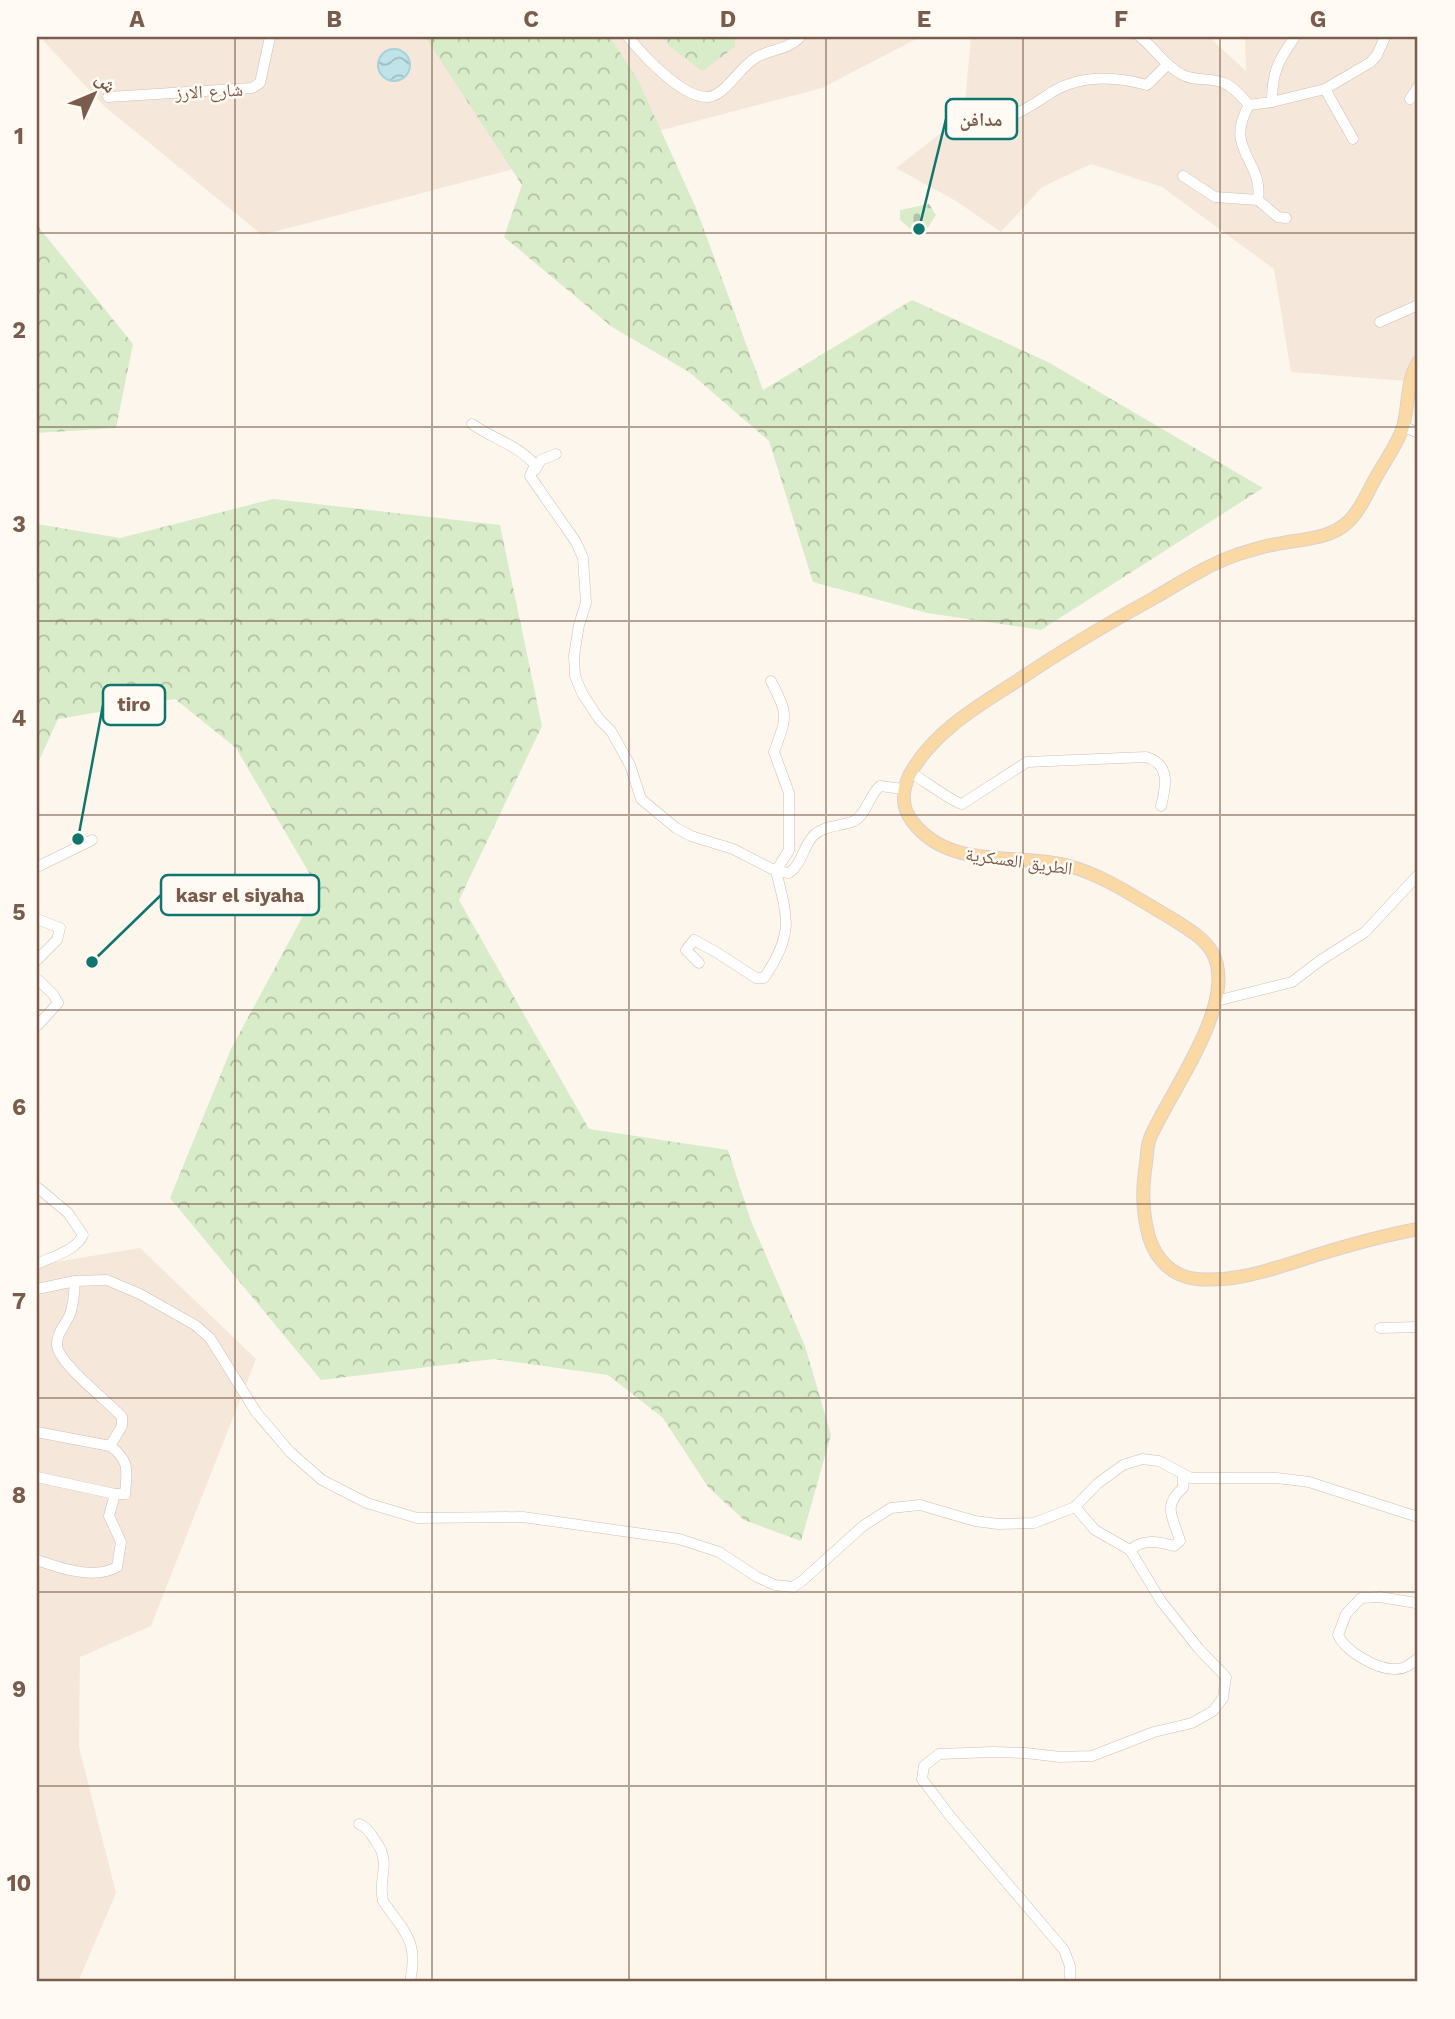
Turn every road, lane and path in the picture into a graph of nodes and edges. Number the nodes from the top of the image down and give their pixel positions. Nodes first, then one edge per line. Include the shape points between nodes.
1 (270, 37) edge
2 (628, 37) edge
3 (800, 37) edge
4 (1140, 37) edge
5 (1295, 37) edge
6 (1385, 37) edge
7 (1167, 65) junction
8 (1418, 87) edge
9 (1325, 89) junction
10 (108, 97) dead end
11 (1410, 99) dead end
12 (1272, 102) junction
13 (1249, 105) junction
14 (980, 108) dead end
15 (1353, 139) dead end
16 (1183, 176) dead end
17 (1258, 200) junction
18 (1286, 218) dead end
19 (1418, 305) edge
20 (1380, 322) dead end
21 (1418, 362) edge
22 (472, 424) dead end
23 (1403, 426) junction
24 (1418, 433) edge
25 (556, 454) dead end
26 (530, 476) junction
27 (771, 681) dead end
28 (911, 773) junction
29 (903, 789) junction
30 (1161, 806) dead end
31 (92, 839) dead end
32 (37, 867) edge
33 (776, 871) junction
34 (1418, 875) edge
35 (37, 919) edge
36 (37, 961) edge
37 (699, 963) dead end
38 (37, 979) edge
39 (1216, 1001) junction
40 (37, 1026) edge
41 (37, 1187) edge
42 (1418, 1228) edge
43 (37, 1264) edge
44 (75, 1281) junction
45 (37, 1289) edge
46 (1418, 1326) edge
47 (1380, 1328) dead end
48 (37, 1432) edge
49 (110, 1446) junction
50 (1183, 1474) junction
51 (37, 1476) edge
52 (115, 1494) junction
53 (1075, 1507) junction
54 (1418, 1517) edge
55 (1130, 1550) junction
56 (37, 1560) edge
57 (1416, 1603) dead end
58 (1418, 1658) edge
59 (359, 1824) dead end
60 (410, 1982) edge
61 (1070, 1982) edge

1 - 10 street, شارع الارز via 260,83 252,88
2 - 3 street via 658,68 700,97 717,95 757,57
4 - 7 street
5 - 12 street via 1276,68
6 - 9 street via 1371,62
7 - 13 street via 1184,76 1223,82
7 - 14 street via 1147,85 1120,78 1086,79 1008,117 989,120
8 - 11 street
9 - 12 street
9 - 15 street
12 - 13 street
13 - 17 street via 1239,129 1260,190
16 - 17 street via 1215,197
17 - 18 street
19 - 20 street
21 - 23 main road
22 - 26 street via 523,452 535,465
23 - 24 street
23 - 28 main road via 1348,523 1320,537 1233,556 1134,609 970,712 931,746
25 - 26 street via 541,460
26 - 33 street via 583,558 586,603 574,656 575,676 630,765 641,799 691,836 733,849
27 - 33 street via 784,706 786,720 774,752 789,793 789,850
28 - 29 main road
28 - 30 street via 962,804 1027,762 1146,757 1164,769 1166,788
29 - 33 street via 878,788 853,821 813,836 792,871
29 - 39 main road, الطريق العسكرية via 906,813 938,844 973,856 1078,869 1193,932 1217,965
31 - 32 street
33 - 37 street via 787,931 764,978 756,978 694,940 686,950
34 - 39 street via 1366,932 1292,982
35 - 36 street via 60,928 57,940
38 - 40 street via 58,1003
39 - 42 main road, الطريق العسكرية via 1201,1042 1149,1141 1143,1211 1162,1262 1189,1278 1231,1277 1264,1272
41 - 43 street via 68,1213 83,1235 69,1249
44 - 45 street
44 - 49 street via 71,1312 57,1348 69,1366 122,1417
44 - 53 street via 107,1280 195,1325 220,1352 256,1412 307,1469 358,1499 416,1518 523,1517 679,1539 719,1552 766,1581 793,1587 863,1526 891,1508 920,1505 975,1521 1022,1525
46 - 47 street
48 - 49 street
49 - 52 street via 125,1461 125,1494
50 - 53 street via 1159,1461 1132,1460 1097,1484
50 - 54 street via 1198,1479 1309,1482
50 - 55 street via 1183,1489 1169,1511 1180,1541 1174,1546 1158,1541 1138,1543
51 - 52 street
52 - 56 street via 110,1516 121,1542 117,1567 83,1571
53 - 55 street via 1095,1530
55 - 61 street via 1161,1601 1226,1677 1223,1698 1213,1711 1192,1723 1154,1731 1092,1756 939,1754 924,1766 922,1779 1064,1950
57 - 58 street via 1361,1598 1346,1614 1338,1635 1366,1659 1389,1669 1404,1668
59 - 60 street via 383,1851 381,1894 413,1949

